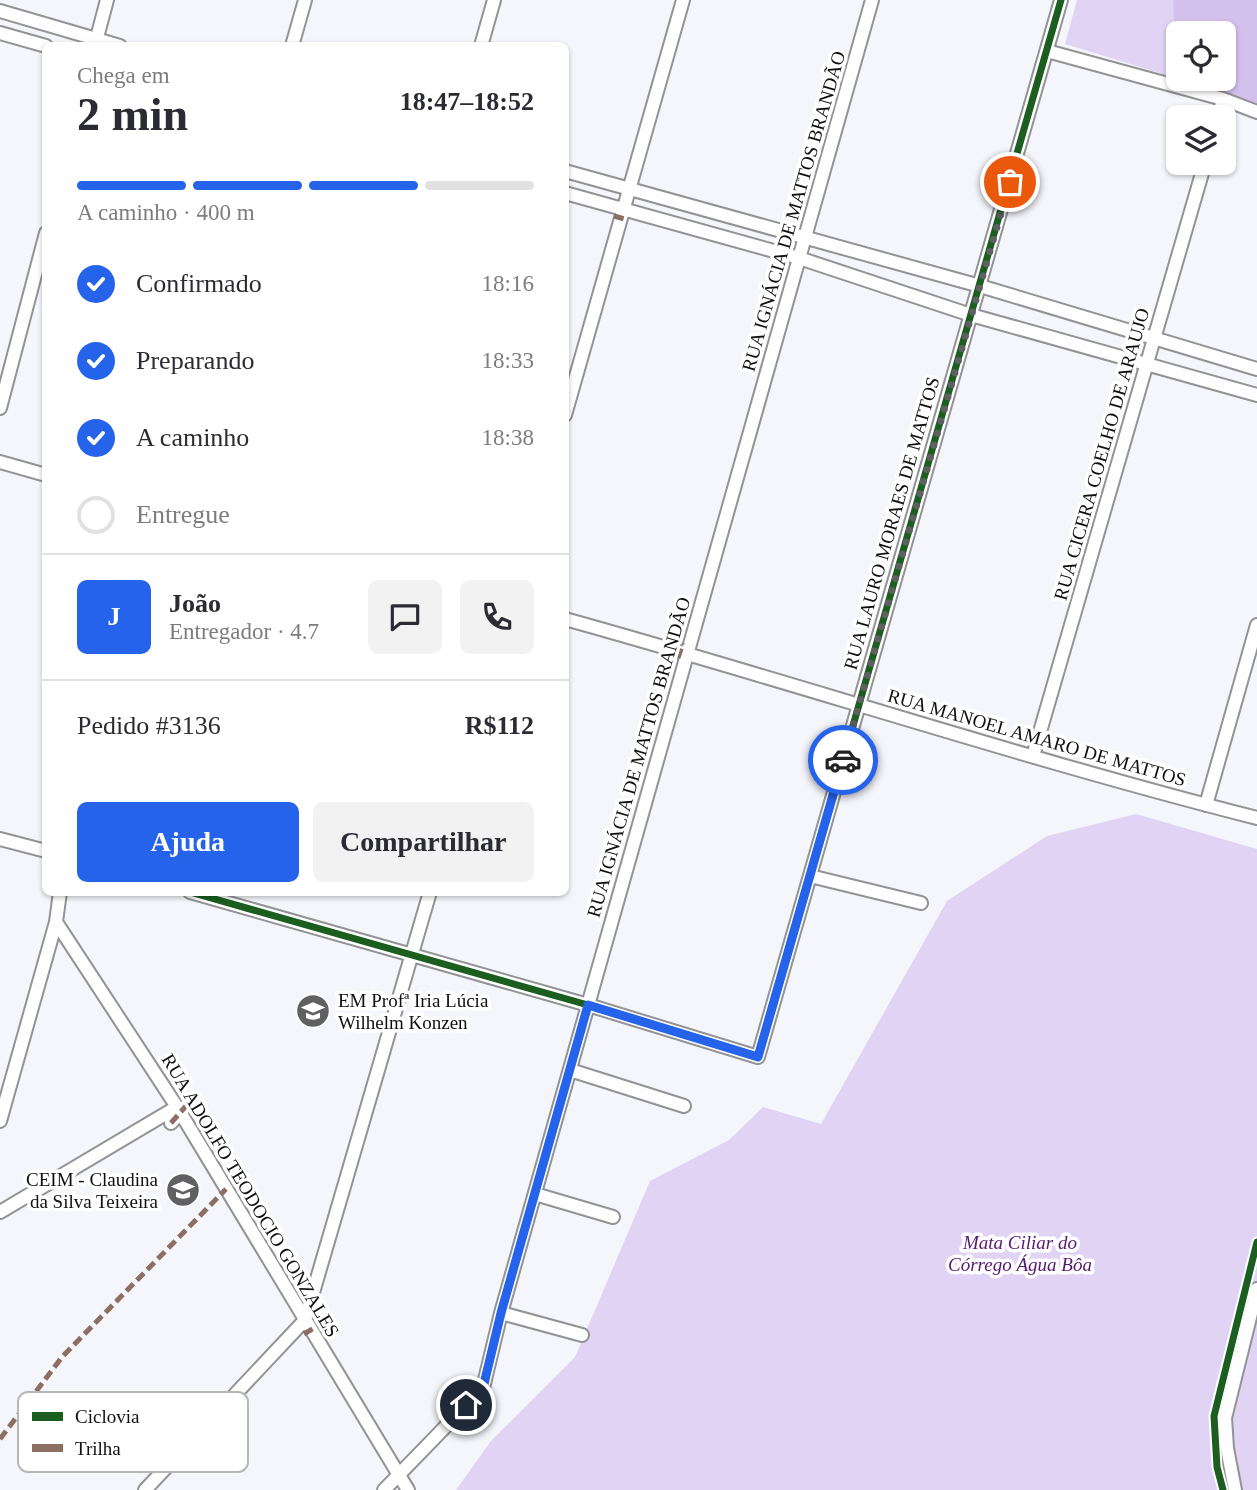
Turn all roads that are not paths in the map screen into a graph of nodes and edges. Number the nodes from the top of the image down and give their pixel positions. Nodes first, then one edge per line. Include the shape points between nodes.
1 (107, 0) edge
2 (305, 0) edge
3 (494, 0) edge
4 (683, 0) edge
5 (872, 0) edge
6 (1061, 0) edge
7 (0, 11) edge
8 (0, 33) edge
9 (96, 42) edge
10 (293, 42) edge
11 (482, 42) edge
12 (42, 45) edge
13 (1047, 51) junction
14 (1223, 99) junction
15 (1221, 105) edge
16 (1257, 112) edge
17 (569, 172) edge
18 (1202, 175) edge
19 (630, 188) junction
20 (569, 195) edge
21 (622, 216) junction
22 (805, 238) junction
23 (42, 248) edge
24 (799, 258) junction
25 (979, 286) junction
26 (971, 315) junction
27 (1154, 340) junction
28 (1146, 366) junction
29 (1257, 369) edge
30 (1257, 396) edge
31 (569, 401) edge
32 (0, 408) edge
33 (0, 462) edge
34 (42, 474) edge
35 (569, 621) edge
36 (1257, 625) edge
37 (682, 651) junction
38 (859, 706) junction
39 (1033, 755) junction
40 (1206, 805) junction
41 (1257, 818) edge
42 (0, 839) edge
43 (42, 851) edge
44 (810, 876) junction
45 (59, 896) edge
46 (217, 896) edge
47 (429, 896) edge
48 (238, 899) edge
49 (921, 903) dead end
50 (56, 922) junction
51 (414, 953) junction
52 (581, 1003) junction
53 (570, 1070) junction
54 (684, 1106) dead end
55 (178, 1112) junction
56 (0, 1121) edge
57 (535, 1194) junction
58 (0, 1212) edge
59 (613, 1217) dead end
60 (1257, 1289) edge
61 (501, 1313) junction
62 (309, 1327) junction
63 (582, 1335) dead end
64 (244, 1392) edge
65 (163, 1472) edge
66 (399, 1474) junction
67 (145, 1490) edge
68 (384, 1490) edge
69 (408, 1490) edge
70 (1235, 1490) edge

1 - 9 street
2 - 10 street
3 - 11 street
4 - 19 street
5 - 22 street, RUA IGNÁCIA DE MATTOS BRANDÃO
6 - 13 street, RUA LAURO MORAES DE MATTOS
7 - 9 street
8 - 12 street
13 - 14 street
13 - 25 street, RUA LAURO MORAES DE MATTOS
14 - 15 street
14 - 16 street
17 - 19 street
18 - 27 street, RUA CICERA COELHO DE ARAUJO
19 - 21 street
19 - 22 street
20 - 21 street
21 - 24 street
21 - 31 street
22 - 24 street, RUA IGNÁCIA DE MATTOS BRANDÃO
22 - 25 street
23 - 32 street
24 - 26 street
24 - 37 street, RUA IGNÁCIA DE MATTOS BRANDÃO
25 - 26 street, RUA LAURO MORAES DE MATTOS
25 - 27 street
26 - 28 street
26 - 38 street, RUA LAURO MORAES DE MATTOS
27 - 28 street, RUA CICERA COELHO DE ARAUJO
27 - 29 street
28 - 30 street
28 - 39 street, RUA CICERA COELHO DE ARAUJO
33 - 34 street
35 - 37 street, RUA MANOEL AMARO DE MATTOS
36 - 40 street
37 - 38 street, RUA MANOEL AMARO DE MATTOS
37 - 52 street, RUA IGNÁCIA DE MATTOS BRANDÃO
38 - 39 street, RUA MANOEL AMARO DE MATTOS
38 - 44 street, RUA LAURO MORAES DE MATTOS
39 - 40 street, RUA MANOEL AMARO DE MATTOS
40 - 41 street, RUA MANOEL AMARO DE MATTOS
42 - 43 street
44 - 49 street
44 - 52 street, RUA LAURO MORAES DE MATTOS via 758,1057
45 - 50 street
46 - 48 street
47 - 51 street
48 - 51 street
50 - 55 street, RUA ADOLFO TEODOCIO GONZALES
50 - 56 street
51 - 52 street
51 - 62 street
52 - 53 street, RUA IGNÁCIA DE MATTOS BRANDÃO
53 - 54 street
53 - 57 street, RUA IGNÁCIA DE MATTOS BRANDÃO
55 - 58 street
55 - 62 street, RUA ADOLFO TEODOCIO GONZALES
57 - 59 street
57 - 61 street, RUA IGNÁCIA DE MATTOS BRANDÃO
60 - 70 street via 1224,1418
61 - 63 street
61 - 66 street, RUA IGNÁCIA DE MATTOS BRANDÃO via 483,1388
62 - 64 street
62 - 66 street, RUA ADOLFO TEODOCIO GONZALES
65 - 67 street
66 - 68 street, RUA IGNÁCIA DE MATTOS BRANDÃO
66 - 69 street, RUA ADOLFO TEODOCIO GONZALES

